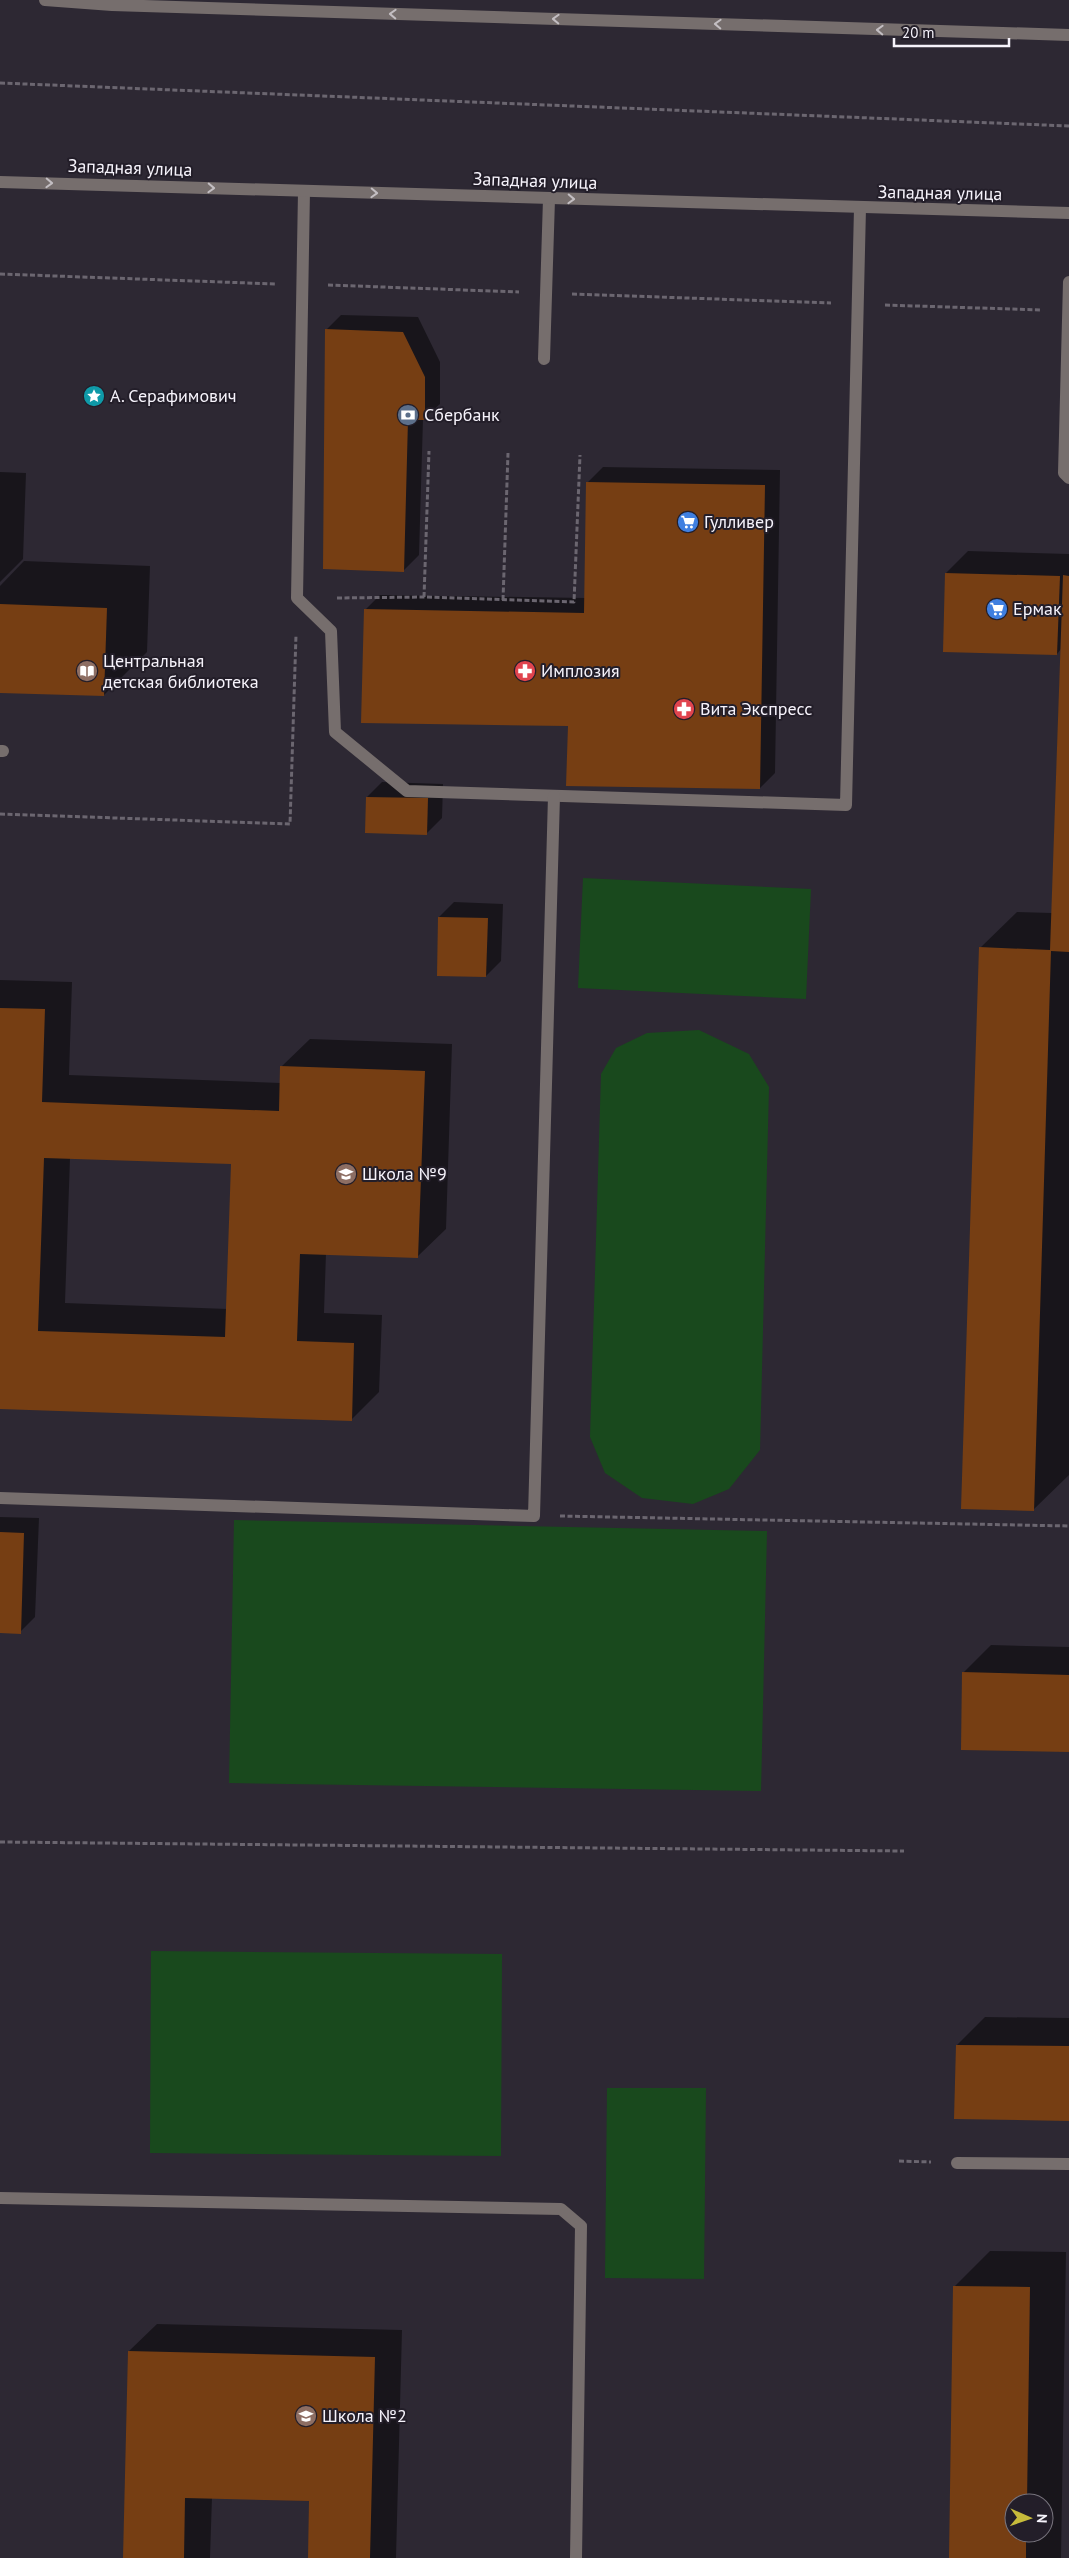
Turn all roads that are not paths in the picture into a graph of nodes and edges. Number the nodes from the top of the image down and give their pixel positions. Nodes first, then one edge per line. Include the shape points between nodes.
1 (45, 0) edge
2 (112, 3) edge
3 (1069, 36) edge
4 (0, 182) edge
5 (304, 191) junction
6 (549, 199) junction
7 (860, 208) junction
8 (1069, 213) edge
9 (1069, 282) edge
10 (544, 359) dead end
11 (1069, 478) edge
12 (554, 796) junction
13 (0, 1498) edge
14 (957, 2163) road end
15 (1069, 2164) edge
16 (0, 2198) edge
17 (576, 2558) edge

1 - 2 street
3 -> 2 street
4 -> 5 street, Западная улица
5 -> 6 street, Западная улица
5 - 12 street via 298,598 331,631 335,732 407,791
6 -> 7 street, Западная улица
6 - 10 street
7 - 8 street, Западная улица
7 - 12 street via 846,805
9 - 11 street via 1064,473
12 - 13 street via 534,1516
14 - 15 street
16 - 17 street via 561,2209 581,2226

